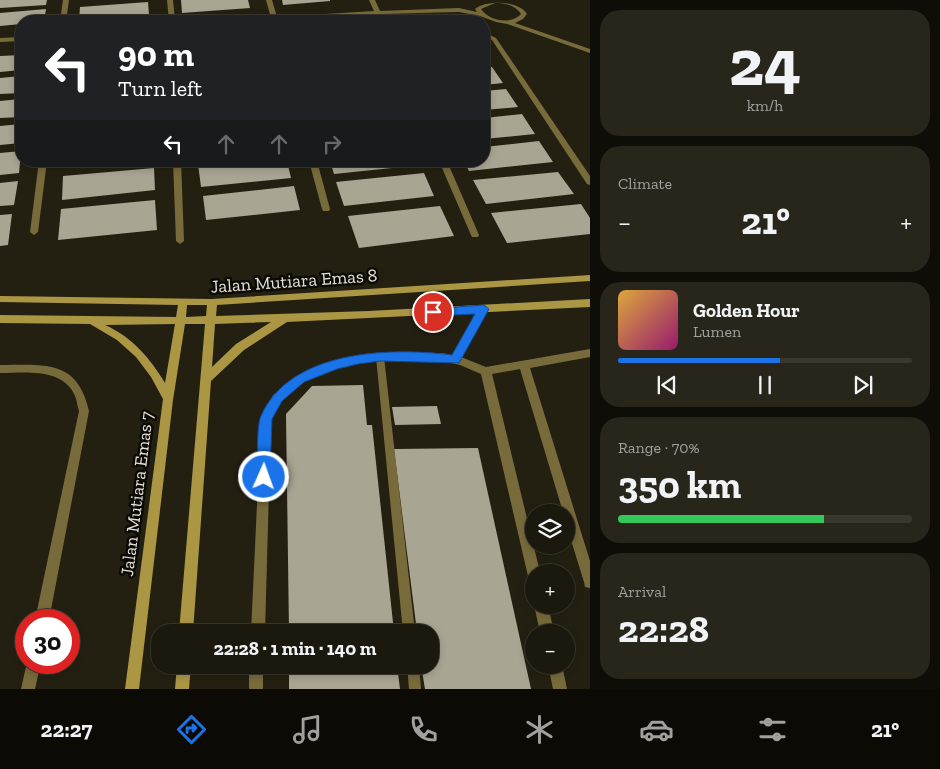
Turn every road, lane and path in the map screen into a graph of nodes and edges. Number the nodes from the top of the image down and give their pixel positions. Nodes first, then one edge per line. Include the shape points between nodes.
1 (66, 0) edge
2 (170, 0) edge
3 (269, 0) edge
4 (372, 0) edge
5 (483, 3) junction
6 (475, 4) dead end
7 (467, 5) dead end
8 (392, 12) junction
9 (378, 13) junction
10 (64, 15) edge
11 (171, 15) edge
12 (274, 15) edge
13 (349, 15) edge
14 (482, 15) joint
15 (528, 18) junction
16 (490, 19) edge
17 (507, 22) junction
18 (490, 37) edge
19 (15, 39) edge
20 (559, 39) junction
21 (0, 40) edge
22 (590, 51) edge
23 (43, 167) edge
24 (177, 167) edge
25 (315, 167) edge
26 (446, 167) edge
27 (590, 182) edge
28 (326, 209) dead end
29 (34, 232) dead end
30 (475, 235) dead end
31 (180, 241) dead end
32 (590, 278) edge
33 (0, 299) edge
34 (212, 302) junction
35 (182, 303) junction
36 (590, 303) edge
37 (484, 309) junction
38 (286, 317) junction
39 (0, 319) edge
40 (210, 320) junction
41 (91, 322) junction
42 (179, 322) junction
43 (590, 353) edge
44 (380, 356) junction
45 (455, 360) junction
46 (524, 366) junction
47 (0, 369) edge
48 (486, 371) junction
49 (206, 379) junction
50 (168, 400) junction
51 (531, 564) edge
52 (590, 582) edge
53 (44, 609) edge
54 (187, 624) edge
55 (258, 624) edge
56 (408, 624) edge
57 (31, 674) edge
58 (183, 674) edge
59 (256, 674) edge
60 (414, 674) edge
61 (556, 674) edge
62 (28, 689) edge
63 (132, 689) edge
64 (182, 689) edge
65 (256, 689) edge
66 (415, 689) edge
67 (560, 689) edge

1 - 10 street
2 - 11 street
3 - 12 street
4 - 9 street
5 - 6 street
5 - 14 street via 478,9
5 - 15 street via 509,2 520,7
7 - 8 street
8 - 9 street
8 - 14 street via 460,10
9 - 13 street
15 - 17 street
15 - 20 street
16 - 17 street
17 - 20 street
18 - 27 street
19 - 21 street
20 - 22 street
23 - 29 street
24 - 31 street
25 - 28 street
26 - 30 street
32 - 34 main road, Jalan Mutiara Emas 8
33 - 35 main road, Jalan Mutiara Emas 8
34 - 35 main road, Jalan Mutiara Emas 8
34 - 40 main road
35 - 42 main road, Jalan Mutiara Emas 7
36 - 37 main road, Jalan Mutiara Emas 8
37 - 38 main road, Jalan Mutiara Emas 8
37 - 45 street
38 - 40 main road, Jalan Mutiara Emas 8
38 - 49 main road via 240,347
39 - 41 main road, Jalan Mutiara Emas 8
40 - 42 main road, Jalan Mutiara Emas 8
40 - 49 main road
41 - 42 main road, Jalan Mutiara Emas 8
41 - 50 main road via 114,332 138,352 156,374
42 - 50 main road, Jalan Mutiara Emas 7
43 - 46 street
44 - 45 street
44 - 55 street via 335,365 300,379 278,398 266,419
44 - 56 lane
45 - 48 street
46 - 48 street
46 - 52 street
47 - 53 street via 57,372 78,387 82,396 84,411
48 - 51 street
49 - 54 main road
50 - 63 main road, Jalan Mutiara Emas 7
57 - 62 street
58 - 64 main road
59 - 65 street
60 - 66 lane
61 - 67 street

